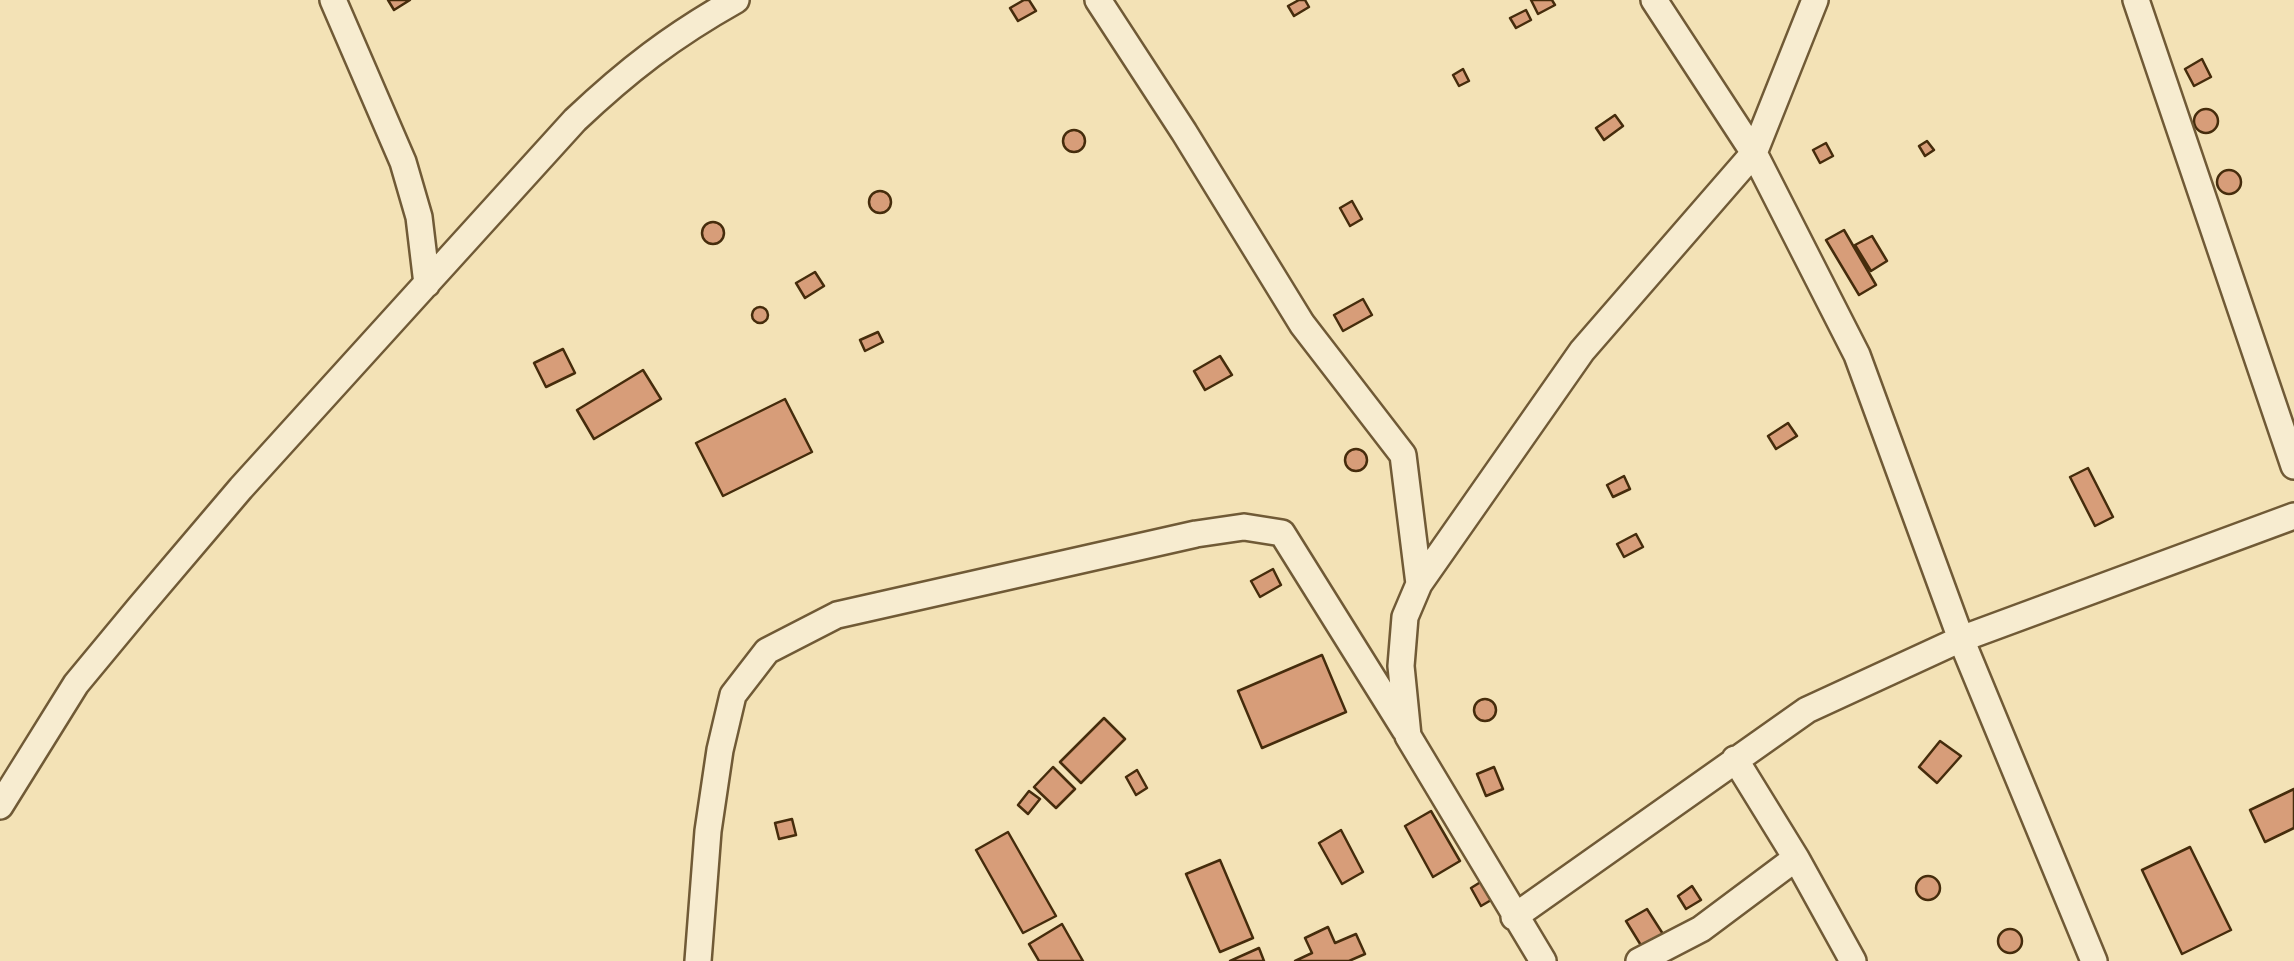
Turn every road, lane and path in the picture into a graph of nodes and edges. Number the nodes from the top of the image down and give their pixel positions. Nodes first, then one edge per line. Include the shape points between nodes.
1 (334, 0) edge
2 (736, 0) edge
3 (1098, 0) edge
4 (1654, 0) edge
5 (1816, 0) edge
6 (2136, 0) edge
7 (1754, 153) junction
8 (427, 284) junction
9 (2294, 466) edge
10 (2294, 516) edge
11 (1419, 584) junction
12 (1961, 639) junction
13 (1408, 736) junction
14 (1734, 759) junction
15 (0, 806) edge
16 (1796, 858) junction
17 (1514, 917) junction
18 (698, 961) edge
19 (1544, 961) edge
20 (1639, 961) edge
21 (1853, 961) edge
22 (2094, 961) edge

1 - 8 street via 404,162
2 - 8 street via 628,70
3 - 11 street via 1302,324 1403,455
4 - 7 street
5 - 7 street
6 - 9 street
7 - 11 street via 1582,351
7 - 12 street via 1857,355
8 - 15 street via 241,488 76,684
10 - 12 street
11 - 13 street via 1405,617 1400,666
12 - 14 street via 1807,710
12 - 22 street
13 - 17 street
13 - 18 street via 1282,533 1244,528 1196,534 838,615 767,651 734,695 708,831
14 - 16 street
14 - 17 street
16 - 20 street via 1701,929
16 - 21 street
17 - 19 street

